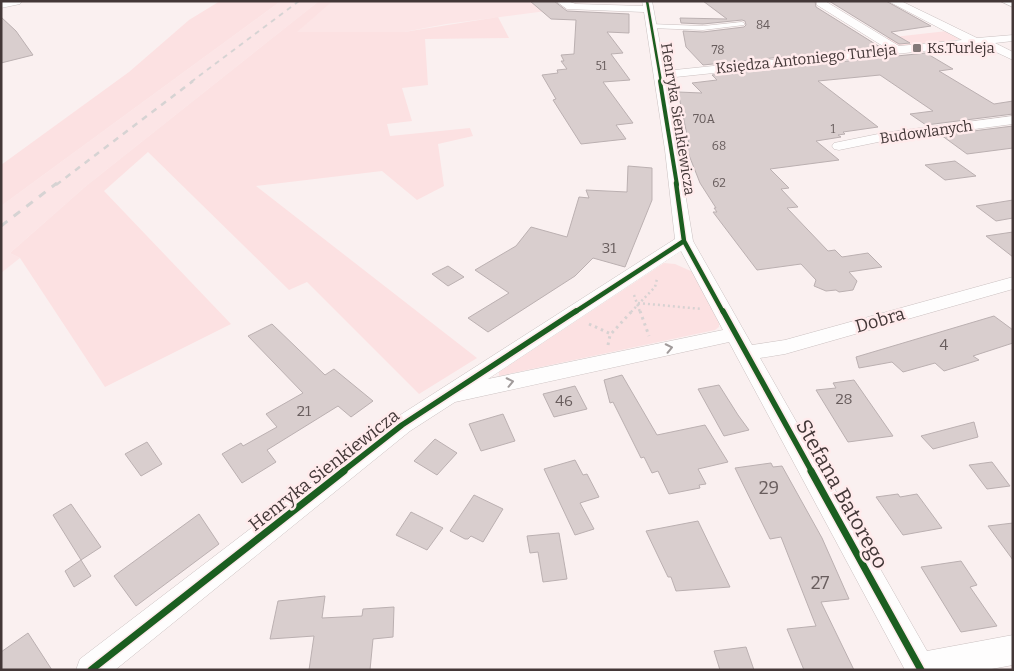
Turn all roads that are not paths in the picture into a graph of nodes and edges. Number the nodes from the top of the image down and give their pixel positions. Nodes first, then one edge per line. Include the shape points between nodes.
1 (15, 1) edge
2 (561, 1) edge
3 (893, 1) edge
4 (1005, 1) edge
5 (821, 2) dead end
6 (1, 4) edge
7 (1013, 4) edge
8 (647, 5) edge
9 (742, 24) dead end
10 (650, 26) junction
11 (1013, 38) edge
12 (979, 41) junction
13 (897, 50) junction
14 (1013, 57) edge
15 (659, 74) junction
16 (1013, 120) edge
17 (839, 146) dead end
18 (684, 240) junction
19 (1013, 283) edge
20 (741, 343) junction
21 (445, 396) junction
22 (1013, 650) edge
23 (920, 668) edge
24 (91, 670) edge

1 - 6 street
2 - 8 street via 576,7
3 - 12 street
4 - 7 street
5 - 13 street
8 - 10 street, Henryka Sienkiewicza
9 - 10 lane via 708,28
10 - 15 street, Henryka Sienkiewicza
11 - 12 street, Księdza Antoniego Turleja
12 - 13 street, Księdza Antoniego Turleja
12 - 14 street
13 - 15 street, Księdza Antoniego Turleja
15 - 18 street, Henryka Sienkiewicza
16 - 17 street, Budowlanych
18 - 20 street, Henryka Sienkiewicza
18 - 21 street, Henryka Sienkiewicza
19 - 20 street, Dobra via 779,348
21 -> 20 street, Henryka Sienkiewicza via 651,340
20 - 23 street, Stefana Batorego
21 - 24 street, Henryka Sienkiewicza via 402,425
22 - 23 street

